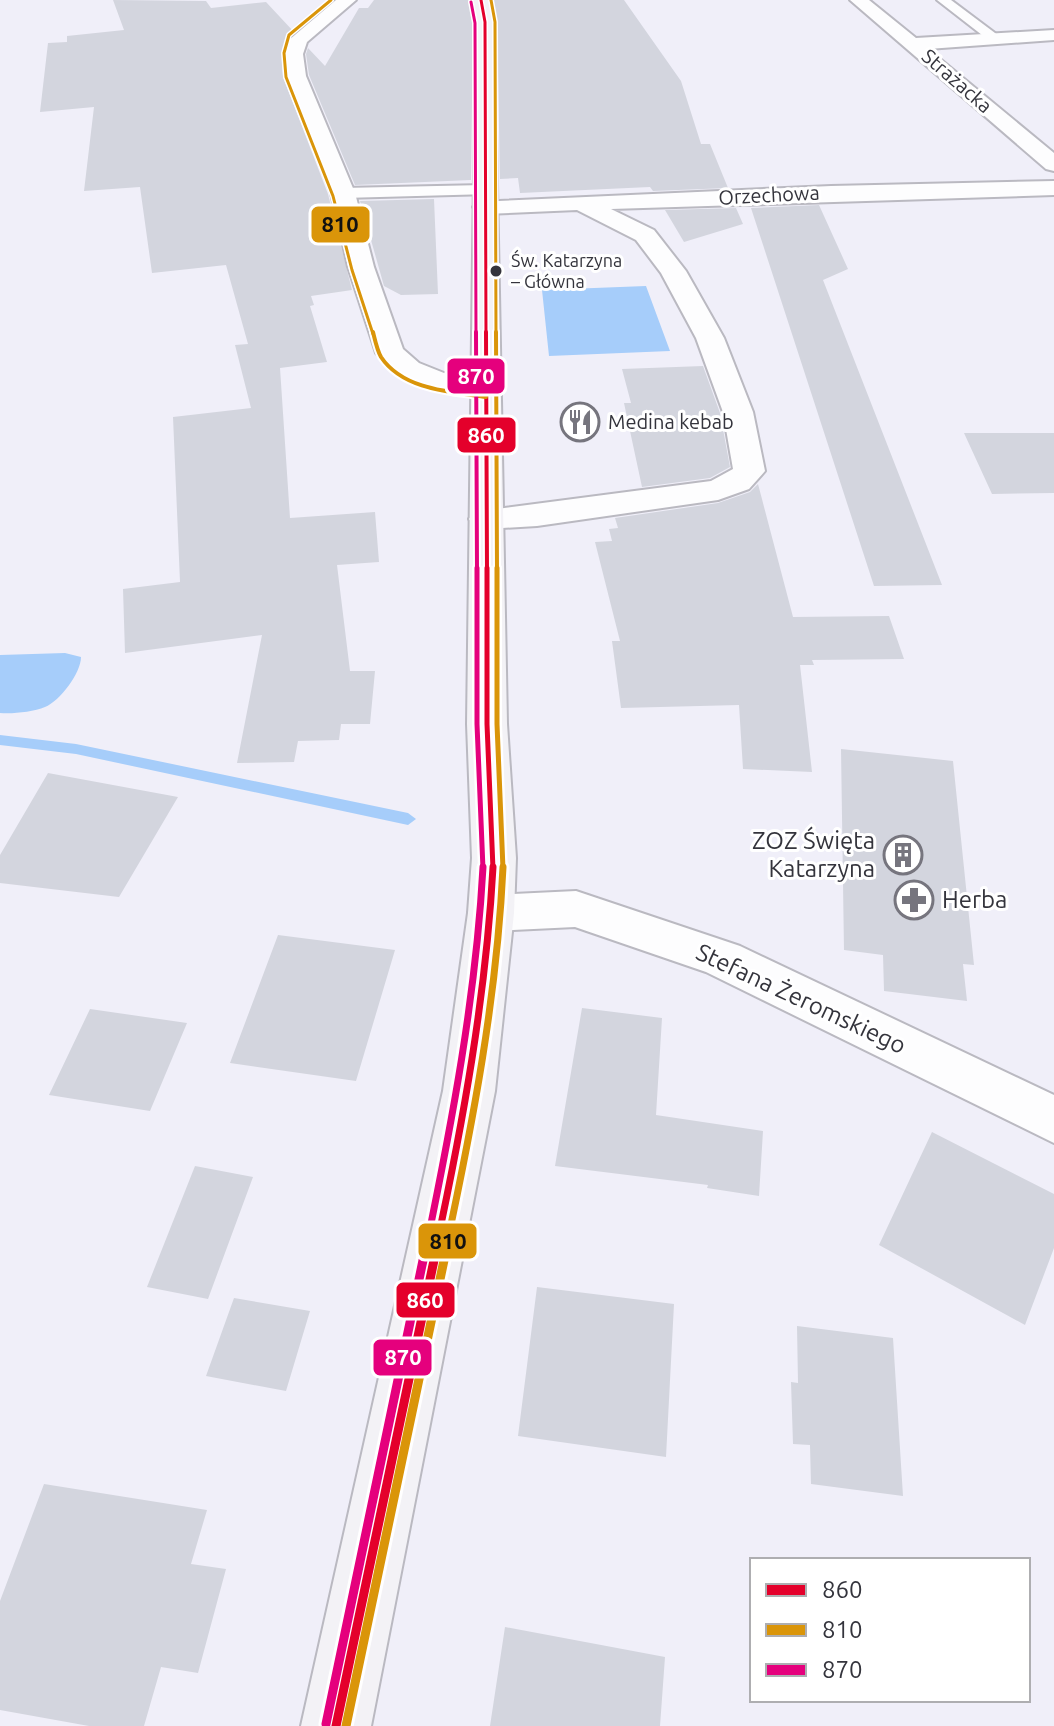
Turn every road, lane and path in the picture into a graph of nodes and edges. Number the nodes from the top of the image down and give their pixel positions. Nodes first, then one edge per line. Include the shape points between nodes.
1 (347, 0) edge
2 (481, 0) edge
3 (859, 0) edge
4 (943, 0) edge
5 (1054, 35) edge
6 (996, 39) junction
7 (914, 44) junction
8 (1054, 164) edge
9 (1054, 188) edge
10 (343, 193) junction
11 (484, 199) junction
12 (583, 204) junction
13 (487, 387) junction
14 (486, 519) junction
15 (491, 913) junction
16 (1054, 1120) edge
17 (336, 1726) edge

1 - 10 street via 298,40 294,54 296,76
2 - 11 street
3 - 7 street, Strażacka
4 - 6 lane
5 - 6 street
6 - 7 street
7 - 8 street, Strażacka
9 - 12 street, Orzechowa
10 - 11 lane
10 - 13 street via 390,353 409,369 438,381
11 - 12 street, Orzechowa
11 - 13 street
12 - 14 street via 645,235 673,271 710,338 738,412 749,471 718,490
13 - 14 street
14 - 15 street
15 - 16 street, Stefana Żeromskiego via 576,909 723,959
15 - 17 street via 469,1091

